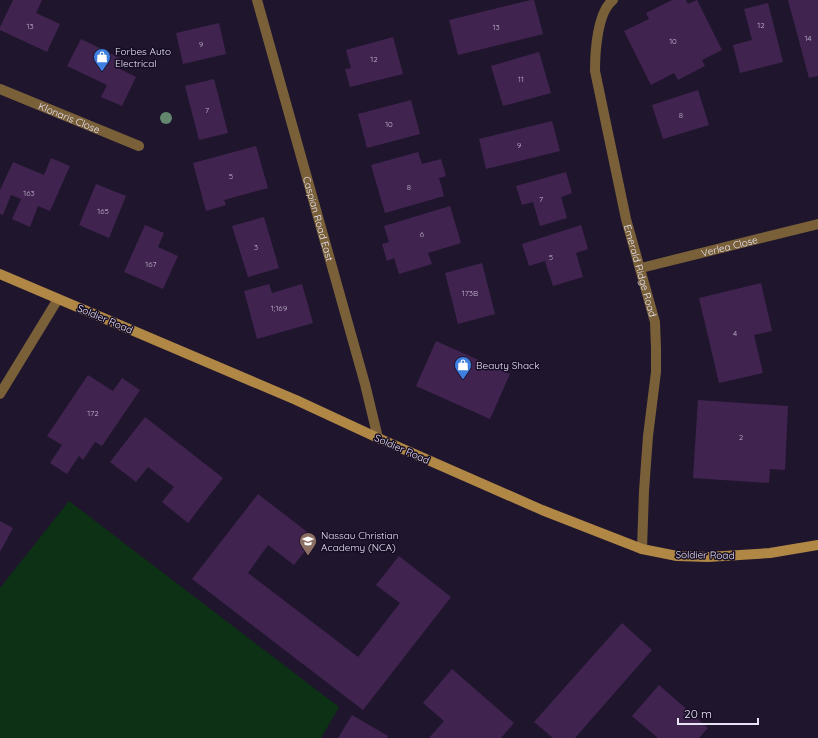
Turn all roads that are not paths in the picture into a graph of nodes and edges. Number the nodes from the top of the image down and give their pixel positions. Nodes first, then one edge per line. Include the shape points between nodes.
1 (257, 0) edge
2 (613, 0) edge
3 (0, 89) edge
4 (139, 146) dead end
5 (818, 224) edge
6 (640, 268) junction
7 (0, 274) edge
8 (58, 299) junction
9 (0, 394) edge
10 (378, 438) junction
11 (818, 545) edge
12 (642, 549) junction

1 - 10 street, Caspian Road East via 363,376
2 - 6 street, Emerald Ridge Road via 602,19 595,47 595,72 626,219
3 - 4 street, Klonaris Close
5 - 6 street, Verlea Close
6 - 12 street, Emerald Ridge Road via 655,322 656,348 656,372 644,491
7 - 8 main road, Soldier Road
8 - 9 street
8 - 10 main road, Soldier Road via 296,400
10 - 12 main road, Soldier Road via 542,510
11 - 12 main road, Soldier Road via 770,553 708,557 677,556

